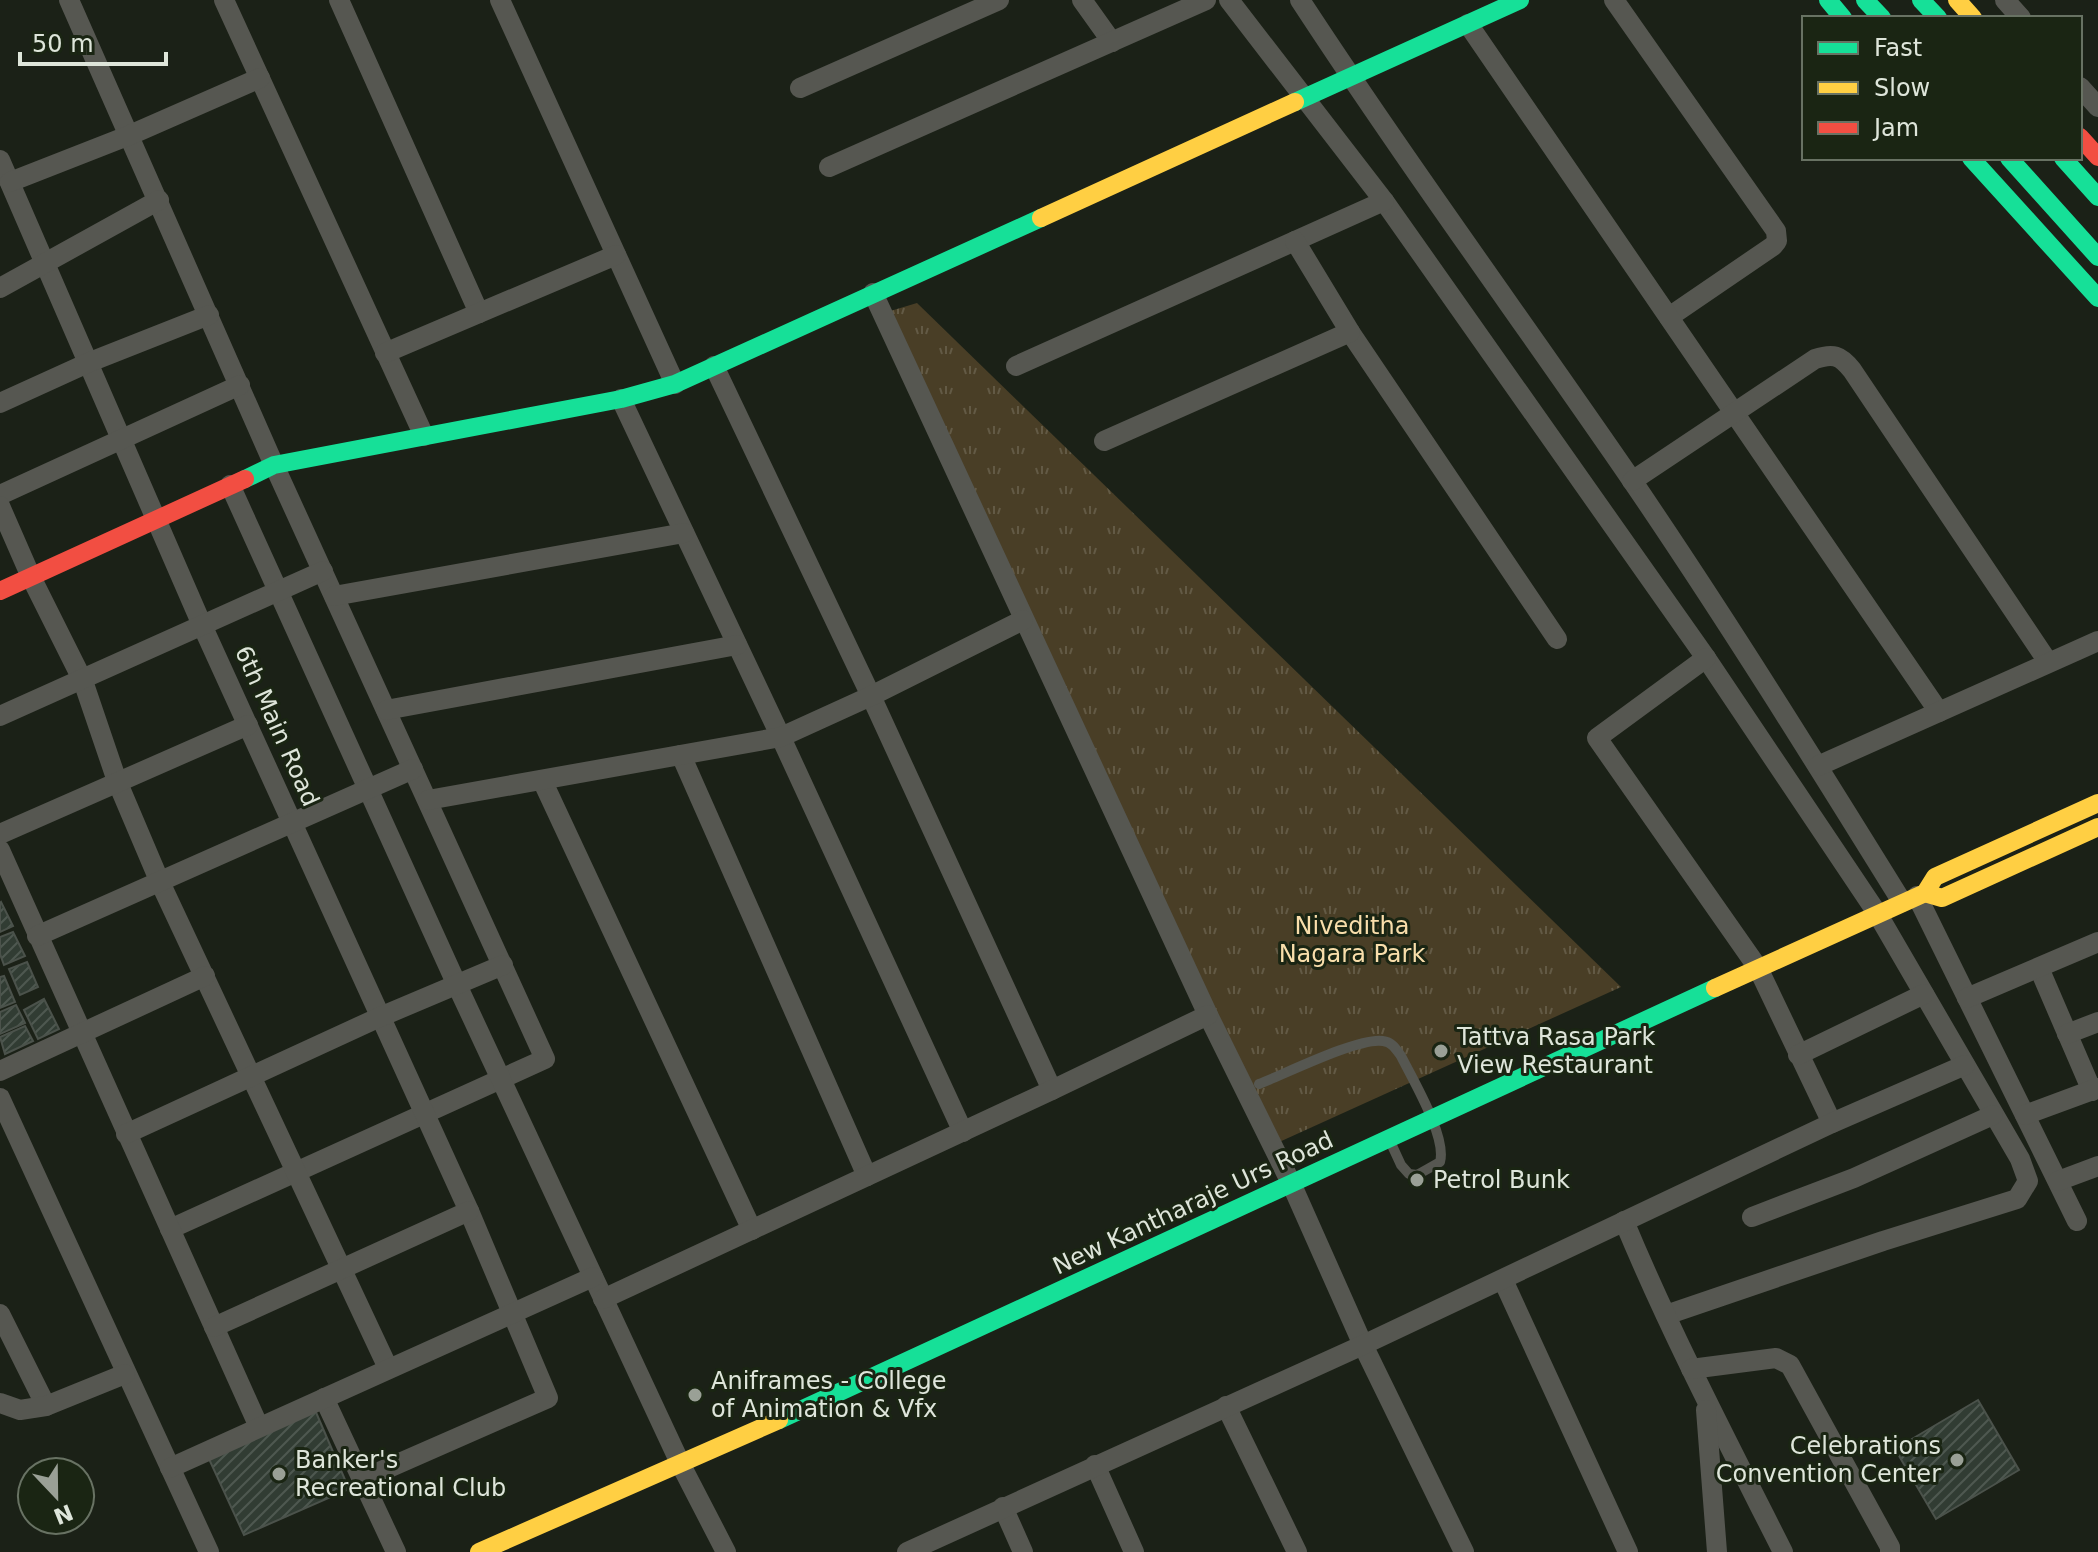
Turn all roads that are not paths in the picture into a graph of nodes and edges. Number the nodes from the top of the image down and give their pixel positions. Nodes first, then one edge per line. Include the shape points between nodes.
1 (69, 0) edge
2 (224, 0) edge
3 (339, 0) edge
4 (500, 0) edge
5 (999, 0) edge
6 (1082, 0) edge
7 (1206, 0) edge
8 (1229, 0) edge
9 (1300, 0) edge
10 (1520, 0) edge
11 (1614, 0) edge
12 (1828, 0) edge
13 (1865, 0) edge
14 (1921, 0) edge
15 (1957, 0) edge
16 (2005, 0) edge
17 (1841, 16) edge
18 (1880, 16) edge
19 (1936, 16) edge
20 (1971, 16) edge
21 (2019, 16) edge
22 (1468, 24) junction
23 (1112, 42) junction
24 (1351, 77) junction
25 (260, 78) junction
26 (800, 88) dead end
27 (2082, 89) edge
28 (1304, 96) junction
29 (2098, 107) edge
30 (130, 135) junction
31 (2082, 139) edge
32 (2098, 157) edge
33 (0, 160) edge
34 (1973, 160) edge
35 (2011, 160) edge
36 (2065, 160) edge
37 (829, 167) dead end
38 (10, 182) junction
39 (2098, 197) edge
40 (159, 200) junction
41 (1384, 201) junction
42 (1295, 241) junction
43 (616, 255) junction
44 (2098, 257) edge
45 (45, 263) junction
46 (0, 288) edge
47 (873, 293) junction
48 (2098, 298) edge
49 (479, 313) junction
50 (209, 315) junction
51 (1669, 317) junction
52 (1350, 332) junction
53 (385, 353) junction
54 (90, 362) junction
55 (714, 366) junction
56 (1016, 366) dead end
57 (675, 384) junction
58 (240, 385) junction
59 (621, 399) junction
60 (0, 403) edge
61 (1734, 413) junction
62 (424, 436) junction
63 (122, 439) junction
64 (1104, 441) dead end
65 (274, 465) junction
66 (1632, 481) junction
67 (230, 485) junction
68 (0, 495) edge
69 (0, 506) edge
70 (156, 519) junction
71 (684, 533) junction
72 (323, 571) junction
73 (31, 577) junction
74 (0, 591) edge
75 (279, 591) junction
76 (334, 596) junction
77 (1023, 620) junction
78 (202, 625) junction
79 (1557, 639) dead end
80 (2098, 641) edge
81 (737, 645) junction
82 (1706, 658) junction
83 (2048, 662) junction
84 (83, 681) junction
85 (871, 696) junction
86 (386, 710) junction
87 (1939, 712) junction
88 (0, 716) edge
89 (248, 725) junction
90 (781, 737) junction
91 (681, 755) junction
92 (1818, 766) junction
93 (413, 769) junction
94 (542, 780) junction
95 (117, 781) junction
96 (368, 788) junction
97 (428, 800) junction
98 (2098, 803) edge
99 (292, 822) junction
100 (2098, 827) edge
101 (0, 834) edge
102 (0, 850) edge
103 (159, 880) junction
104 (1915, 897) junction
105 (1877, 913) junction
106 (37, 936) junction
107 (2098, 942) edge
108 (503, 965) junction
109 (1758, 968) junction
110 (2039, 968) junction
111 (205, 976) junction
112 (457, 985) junction
113 (1924, 994) junction
114 (1967, 998) junction
115 (1208, 1015) junction
116 (380, 1017) junction
117 (2098, 1022) edge
118 (81, 1034) junction
119 (2067, 1034) junction
120 (1798, 1055) junction
121 (1965, 1065) junction
122 (0, 1071) edge
123 (251, 1075) junction
124 (501, 1079) junction
125 (1259, 1084) dead end
126 (2095, 1089) edge
127 (1052, 1090) junction
128 (0, 1098) edge
129 (424, 1113) junction
130 (1993, 1115) junction
131 (2025, 1115) junction
132 (1430, 1120) junction
133 (1832, 1123) junction
134 (963, 1132) junction
135 (126, 1134) junction
136 (1389, 1139) junction
137 (2098, 1166) edge
138 (298, 1173) junction
139 (867, 1176) junction
140 (2058, 1181) junction
141 (1291, 1183) junction
142 (469, 1211) junction
143 (1752, 1217) dead end
144 (1624, 1221) junction
145 (2077, 1221) dead end
146 (170, 1229) junction
147 (752, 1230) junction
148 (341, 1268) junction
149 (593, 1277) junction
150 (1503, 1280) junction
151 (603, 1299) junction
152 (511, 1312) junction
153 (0, 1314) edge
154 (1666, 1315) junction
155 (214, 1327) junction
156 (1363, 1345) junction
157 (388, 1368) junction
158 (1691, 1369) junction
159 (125, 1374) junction
160 (324, 1398) junction
161 (1706, 1398) junction
162 (0, 1403) edge
163 (46, 1406) junction
164 (1226, 1406) junction
165 (259, 1427) junction
166 (681, 1465) junction
167 (1095, 1465) junction
168 (170, 1468) junction
169 (361, 1480) junction
170 (1003, 1507) junction
171 (209, 1552) edge
172 (396, 1552) edge
173 (479, 1552) edge
174 (726, 1552) edge
175 (907, 1552) edge
176 (1023, 1552) edge
177 (1134, 1552) edge
178 (1297, 1552) edge
179 (1464, 1552) edge
180 (1628, 1552) edge
181 (1717, 1552) edge
182 (1783, 1552) edge
183 (1890, 1552) edge

1 - 30 street
2 - 25 street
3 - 49 street
4 - 43 street
5 - 26 street
6 - 23 street
7 - 23 street
8 - 28 street
9 - 24 street
10 - 22 main road
11 - 51 street via 1776,231 1773,246
12 - 17 main road
13 - 18 main road
14 - 19 main road
15 - 20 main road
16 - 21 street
22 - 24 main road
22 - 51 street
23 - 37 street
24 - 28 main road
24 - 66 street
25 - 30 street
25 - 53 street
27 - 29 street
28 - 41 street
28 - 47 main road
30 - 38 street
30 - 40 street
31 - 32 main road
33 - 38 street, 6th Main Road
34 - 48 main road
35 - 44 main road
36 - 39 main road
38 - 45 street, 6th Main Road
40 - 45 street
40 - 50 street
41 - 42 street
41 - 82 street
42 - 52 street
42 - 56 street
43 - 49 street
43 - 57 street
45 - 46 street
45 - 54 street, 6th Main Road
47 - 55 main road
47 - 77 street
49 - 53 street
50 - 54 street
50 - 58 street
51 - 61 street
52 - 64 street
52 - 79 street
53 - 62 street
54 - 60 street
54 - 63 street, 6th Main Road
55 - 57 main road
55 - 85 street
57 - 59 main road
58 - 63 street
58 - 65 street
59 - 62 main road
59 - 71 street
61 - 66 street
61 - 83 street via 1815,359 1843,359
61 - 87 street
62 - 65 main road
63 - 68 street
63 - 70 street, 6th Main Road
65 - 67 main road
65 - 72 street
66 - 92 street
67 - 70 main road
67 - 75 street
69 - 73 street
70 - 73 main road
70 - 78 street, 6th Main Road
71 - 76 street
71 - 81 street
72 - 75 street
72 - 76 street
73 - 74 main road
73 - 84 street
75 - 78 street
75 - 96 street
76 - 86 street
77 - 85 street
77 - 115 street
78 - 84 street
78 - 89 street, 6th Main Road
80 - 83 street
81 - 86 street
81 - 90 street
82 - 105 street
82 - 109 street via 1597,738
83 - 87 street
84 - 88 street
84 - 95 street
85 - 90 street
85 - 127 street
86 - 93 street
87 - 92 street
89 - 95 street
89 - 99 street, 6th Main Road
90 - 91 street
90 - 134 street
91 - 94 street
91 - 139 street
92 - 104 street
93 - 96 street
93 - 97 street
94 - 97 street
94 - 147 street
95 - 101 street
95 - 103 street
96 - 99 street
96 - 112 street
97 - 108 street
98 - 104 main road, New Kantharaje Urs Road via 1935,877
99 - 103 street
99 - 116 street, 6th Main Road
100 - 104 main road, New Kantharaje Urs Road via 1942,898
102 - 106 street
103 - 106 street
103 - 111 street
104 - 105 main road, New Kantharaje Urs Road
104 - 114 street
105 - 109 main road, New Kantharaje Urs Road
105 - 113 street
106 - 118 street
107 - 110 street
108 - 112 street
108 - 124 street via 545,1059
109 - 120 street
109 - 132 main road, New Kantharaje Urs Road
110 - 114 street
110 - 119 street
111 - 118 street
111 - 123 street
112 - 116 street
112 - 124 street
113 - 120 street
113 - 121 street
114 - 131 street
115 - 127 street
115 - 141 street
116 - 123 street
116 - 129 street, 6th Main Road
117 - 119 street
118 - 122 street
118 - 135 street
119 - 126 street
120 - 133 street
121 - 130 street
121 - 133 street
123 - 135 street
123 - 138 street
124 - 129 street
124 - 149 street
125 - 132 lane via 1356,1045 1382,1040 1401,1056
126 - 131 street
127 - 134 street
128 - 159 street
129 - 138 street
129 - 142 street, 6th Main Road
130 - 143 street
130 - 154 street via 2028,1181 2017,1199
131 - 140 street
132 - 136 main road, New Kantharaje Urs Road
132 - 136 lane via 1442,1152 1440,1162 1429,1170 1409,1174
133 - 144 street
134 - 139 street
135 - 146 street
136 - 141 main road, New Kantharaje Urs Road
137 - 140 street
138 - 146 street
138 - 148 street
139 - 147 street
140 - 145 street
141 - 156 street
141 - 166 main road, New Kantharaje Urs Road
142 - 148 street
142 - 152 street, 6th Main Road
144 - 150 street
144 - 154 street
146 - 155 street
147 - 151 street
148 - 155 street
148 - 157 street
149 - 151 street
149 - 152 street
150 - 156 street
150 - 180 street
151 - 166 street
152 - 157 street
152 - 169 street, 6th Main Road via 548,1398
153 - 163 street
154 - 158 street
155 - 165 street
156 - 164 street
156 - 179 street
157 - 160 street
158 - 161 street
158 - 183 street via 1776,1358 1790,1365
159 - 163 street
159 - 168 street
160 - 165 street
160 - 169 street
161 - 181 street
161 - 182 street
162 - 163 street via 20,1410
164 - 167 street
164 - 178 street
165 - 168 street
166 - 173 main road, New Kantharaje Urs Road
166 - 174 street
167 - 170 street
167 - 177 street
168 - 171 street
169 - 172 street
170 - 175 street
170 - 176 street

